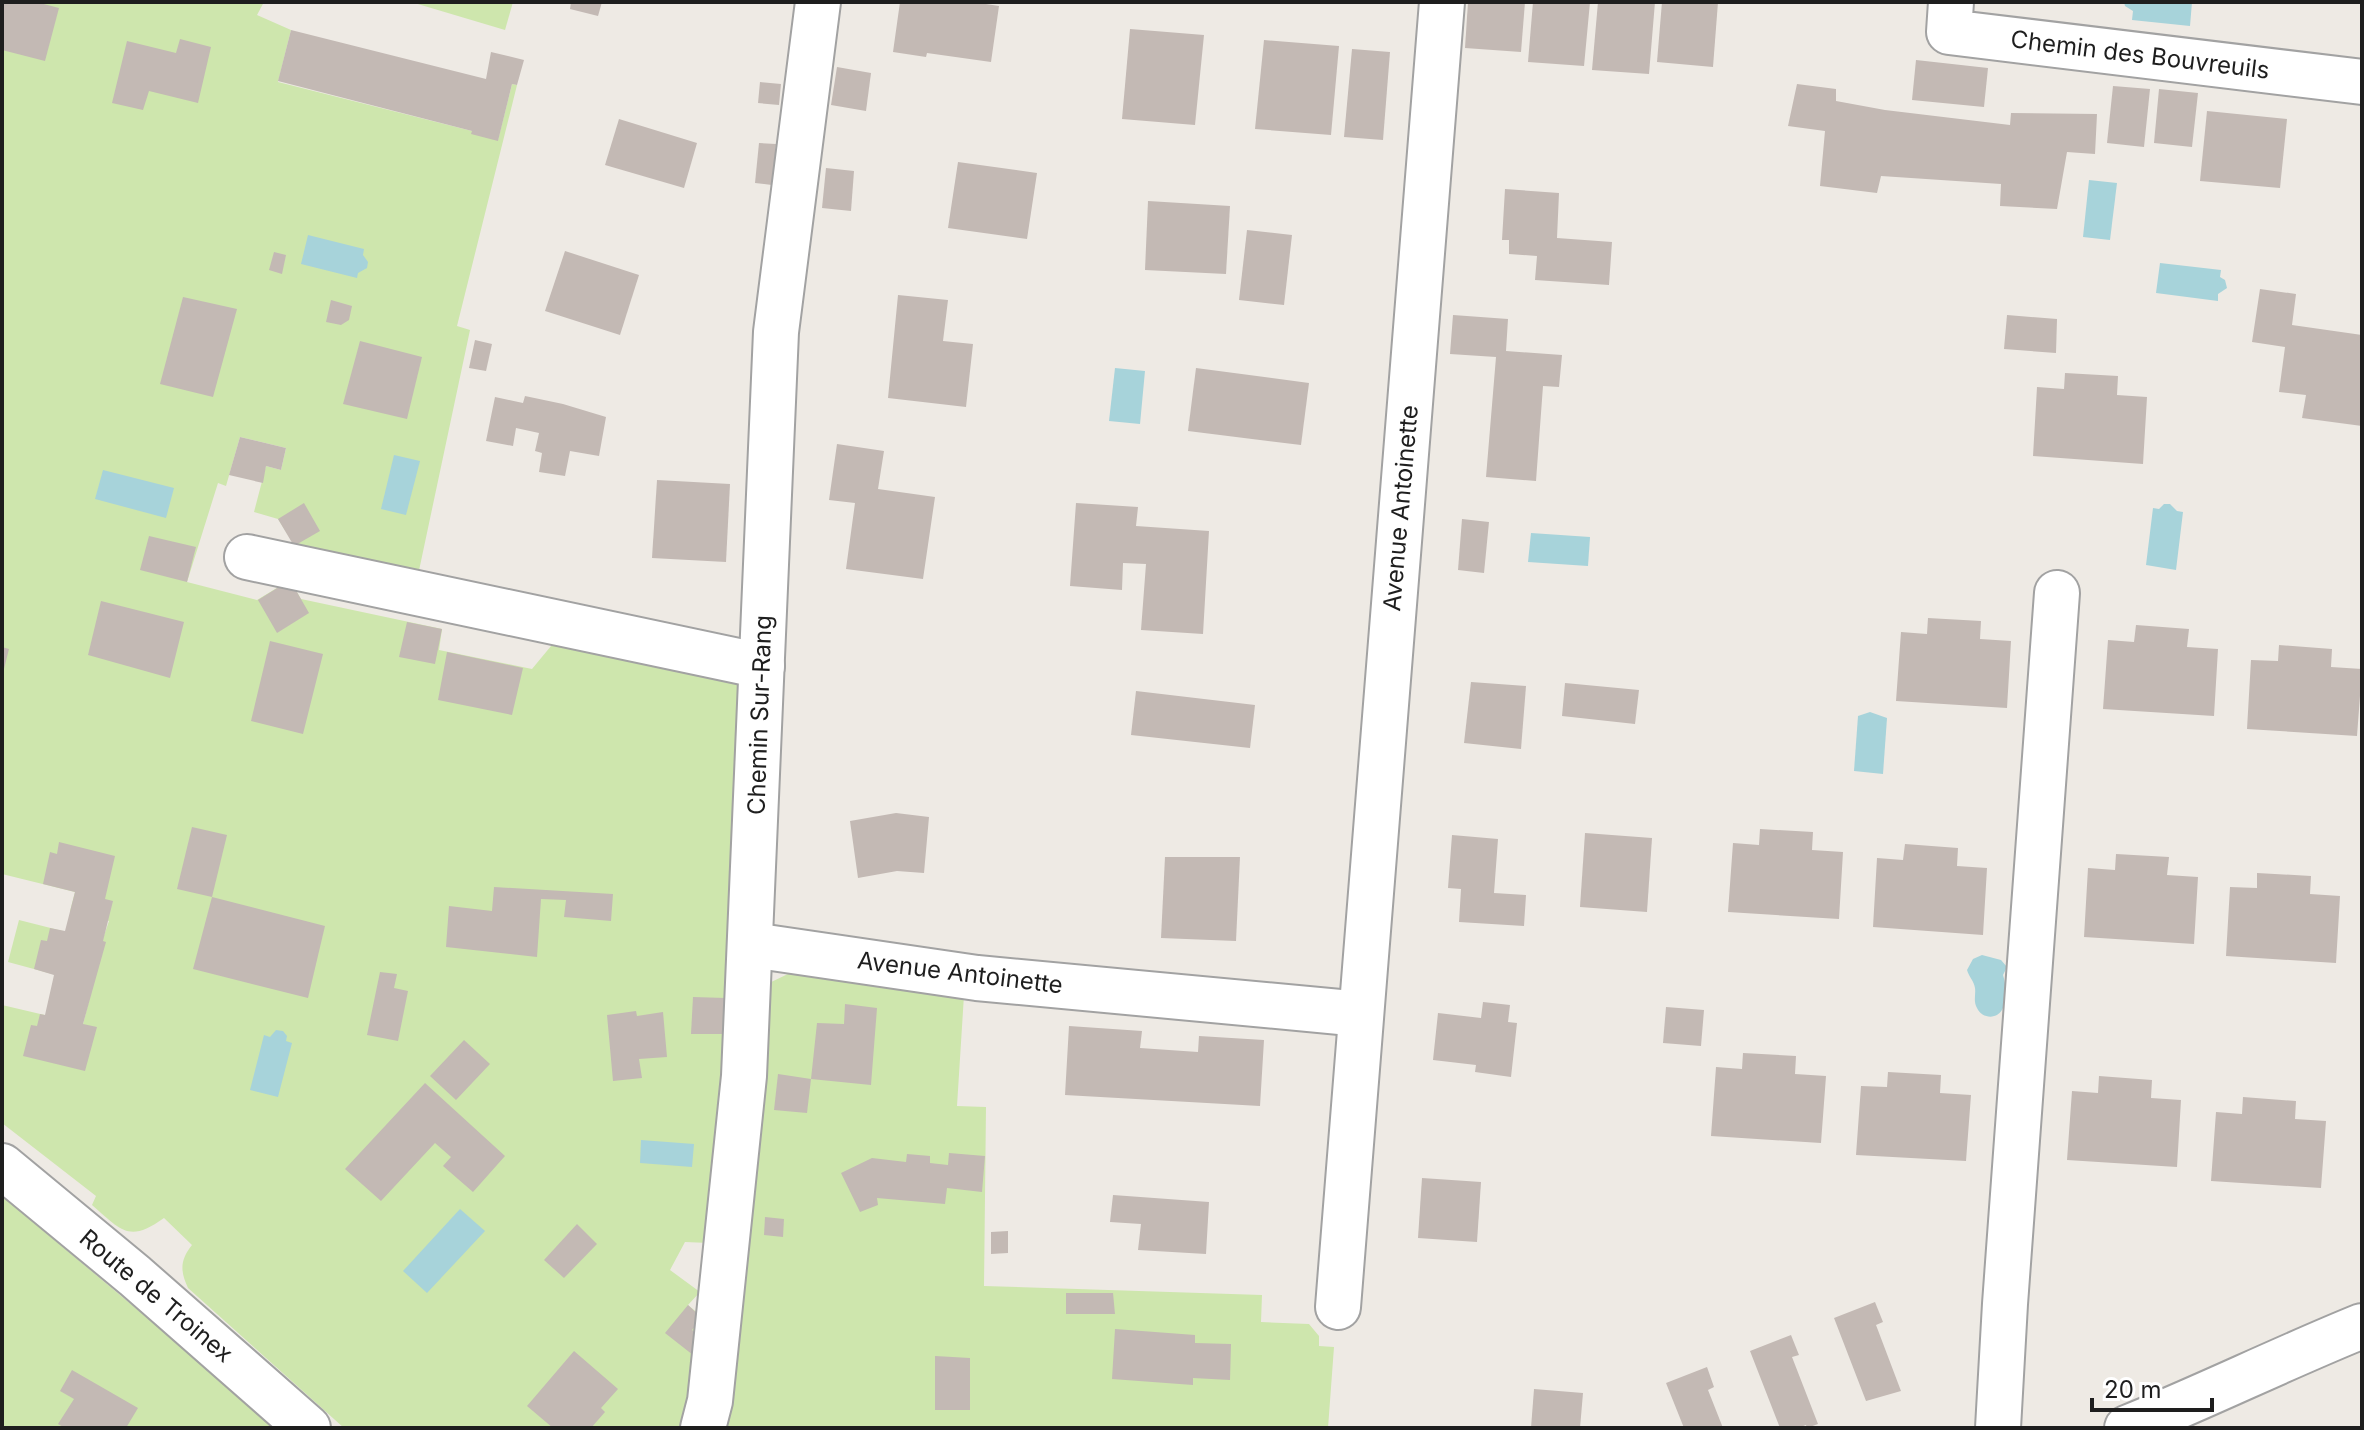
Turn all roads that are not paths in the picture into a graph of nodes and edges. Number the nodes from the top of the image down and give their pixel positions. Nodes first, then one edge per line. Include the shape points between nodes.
1 (818, 2) edge
2 (1442, 2) edge
3 (1951, 2) edge
4 (2362, 82) edge
5 (247, 557) dead end
6 (2057, 593) dead end
7 (762, 666) junction
8 (751, 945) junction
9 (1361, 1014) junction
10 (2, 1166) edge
11 (1338, 1307) dead end
12 (2362, 1326) edge
13 (308, 1428) edge
14 (703, 1428) edge
15 (1998, 1428) edge
16 (2127, 1428) edge

1 - 7 street, Chemin Sur-Rang via 776,332
2 - 9 street, Avenue Antoinette
3 - 4 street, Chemin des Bouvreuils via 1949,32
5 - 7 street
6 - 15 street
7 - 8 street, Chemin Sur-Rang
8 - 9 street, Avenue Antoinette via 977,978
8 - 14 street, Chemin Sur-Rang via 744,1076
9 - 11 street, Avenue Antoinette
10 - 13 street, Route de Troinex
12 - 16 street

